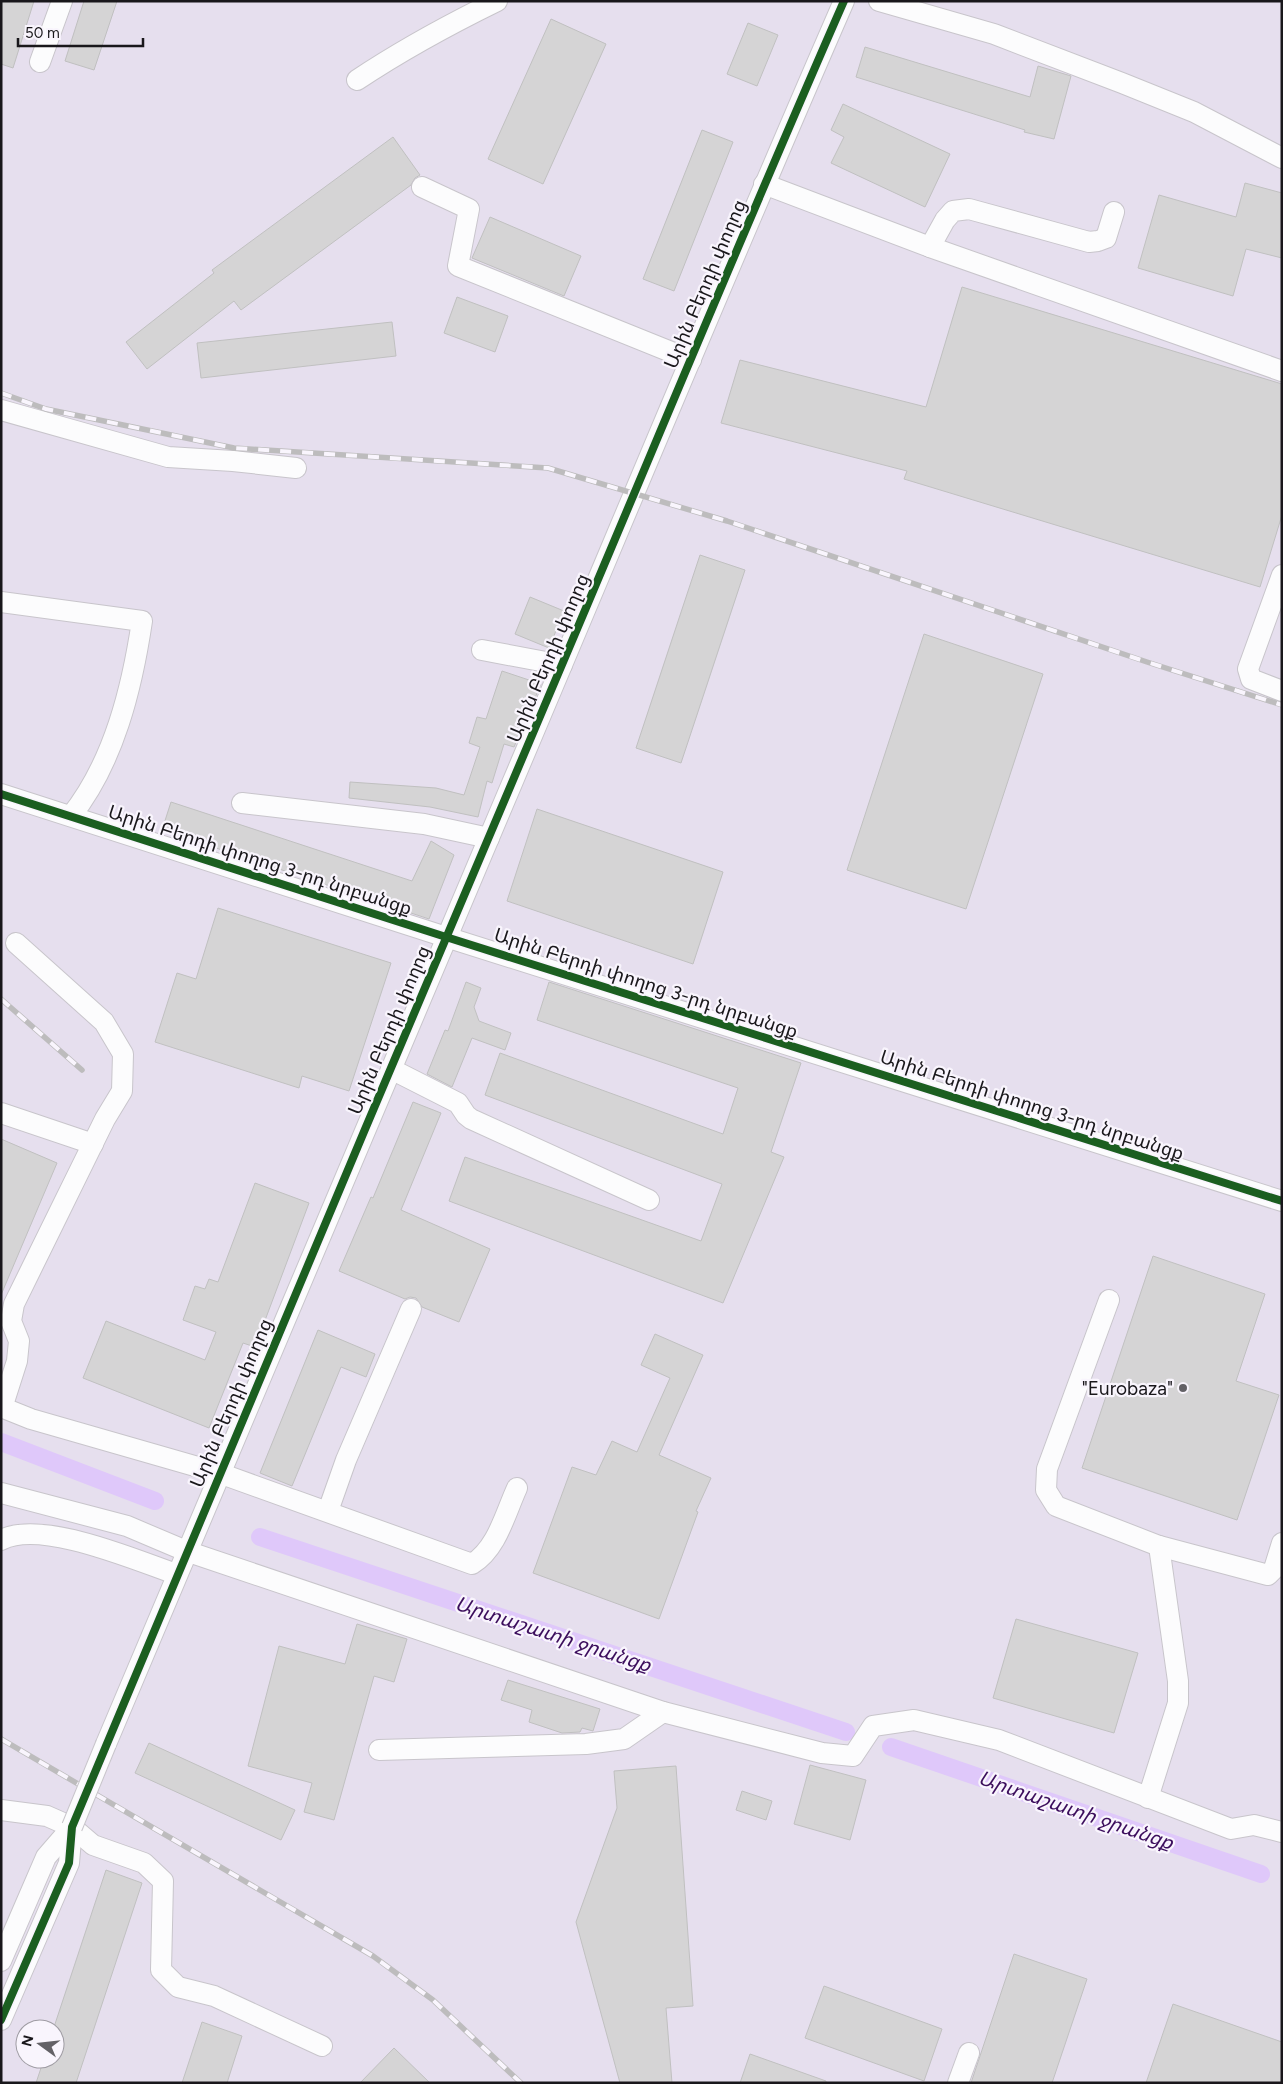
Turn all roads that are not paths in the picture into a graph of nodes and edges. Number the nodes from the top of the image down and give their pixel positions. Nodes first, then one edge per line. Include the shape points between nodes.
1 (62, 1) edge
2 (497, 1) edge
3 (844, 1) edge
4 (879, 1) edge
5 (40, 62) dead end
6 (357, 80) dead end
7 (1282, 158) edge
8 (764, 184) junction
9 (422, 187) dead end
10 (1114, 212) dead end
11 (930, 247) junction
12 (691, 360) junction
13 (1282, 371) edge
14 (1, 410) edge
15 (296, 468) dead end
16 (1282, 575) edge
17 (1, 602) edge
18 (482, 650) dead end
19 (562, 665) junction
20 (1282, 691) edge
21 (1, 794) edge
22 (242, 803) dead end
23 (71, 816) junction
24 (489, 838) junction
25 (446, 937) junction
26 (16, 943) dead end
27 (391, 1069) junction
28 (1, 1113) edge
29 (93, 1144) junction
30 (649, 1200) dead end
31 (1282, 1202) edge
32 (1110, 1300) dead end
33 (8, 1302) edge
34 (411, 1309) dead end
35 (2, 1407) edge
36 (219, 1473) junction
37 (517, 1488) dead end
38 (1, 1493) edge
39 (328, 1511) junction
40 (1, 1540) edge
41 (1282, 1543) edge
42 (1159, 1546) junction
43 (186, 1551) junction
44 (176, 1574) junction
45 (663, 1712) junction
46 (379, 1750) dead end
47 (1148, 1798) junction
48 (1, 1810) edge
49 (72, 1827) junction
50 (1282, 1832) edge
51 (1, 1961) edge
52 (1, 2020) edge
53 (322, 2046) dead end
54 (969, 2053) dead end
55 (958, 2083) edge

1 - 5 street
2 - 6 street via 443,27
3 - 8 street, Արին Բերդի փողոց
4 - 7 street via 994,34 1122,83 1194,112
8 - 11 street
8 - 12 street, Արին Բերդի փողոց
9 - 12 street via 469,208 458,266
10 - 11 street via 1106,238 1088,242 969,209 953,211
11 - 13 street
12 - 19 street, Արին Բերդի փողոց
14 - 15 street via 168,457 233,460
16 - 20 street via 1248,669 1251,679
17 - 23 street via 142,621 138,651 102,770
18 - 19 street
19 - 24 street, Արին Բերդի փողոց
21 - 23 street, Արին Բերդի փողոց 3-րդ նրբանցք
22 - 24 street via 424,824
23 - 25 street, Արին Բերդի փողոց 3-րդ նրբանցք
24 - 25 street, Արին Բերդի փողոց
25 - 27 street, Արին Բերդի փողոց
25 - 31 street, Արին Բերդի փողոց 3-րդ նրբանցք
26 - 29 street via 104,1022 123,1054 122,1091
27 - 30 street via 458,1102 471,1118
27 - 36 street, Արին Բերդի փողոց
28 - 29 street
29 - 33 street
32 - 42 street via 1047,1469 1046,1490 1056,1506
33 - 35 street via 19,1341 17,1360
34 - 39 street via 346,1460
35 - 36 street via 31,1419
36 - 39 street
36 - 43 street, Արին Բերդի փողոց
37 - 39 street via 494,1541 482,1558 472,1564
38 - 43 street via 127,1526
40 - 44 street via 8,1536 36,1534 66,1538
41 - 42 street via 1274,1569 1268,1575
42 - 47 street via 1178,1681 1178,1703
43 - 44 street, Արին Բերդի փողոց
43 - 45 street
44 - 49 street, Արին Բերդի փողոց, bridge
45 - 46 street via 624,1739 586,1744
45 - 47 street via 822,1753 853,1756 873,1726 914,1720 999,1740
47 - 50 street via 1231,1829 1254,1825
48 - 49 street via 47,1816
49 - 51 street, Արին Բերդի փողոց via 46,1856
49 - 52 street, Արին Բերդի փողոց via 69,1863
49 - 53 street via 93,1845 144,1863 163,1881 161,1970 178,1987 214,1996
54 - 55 street

